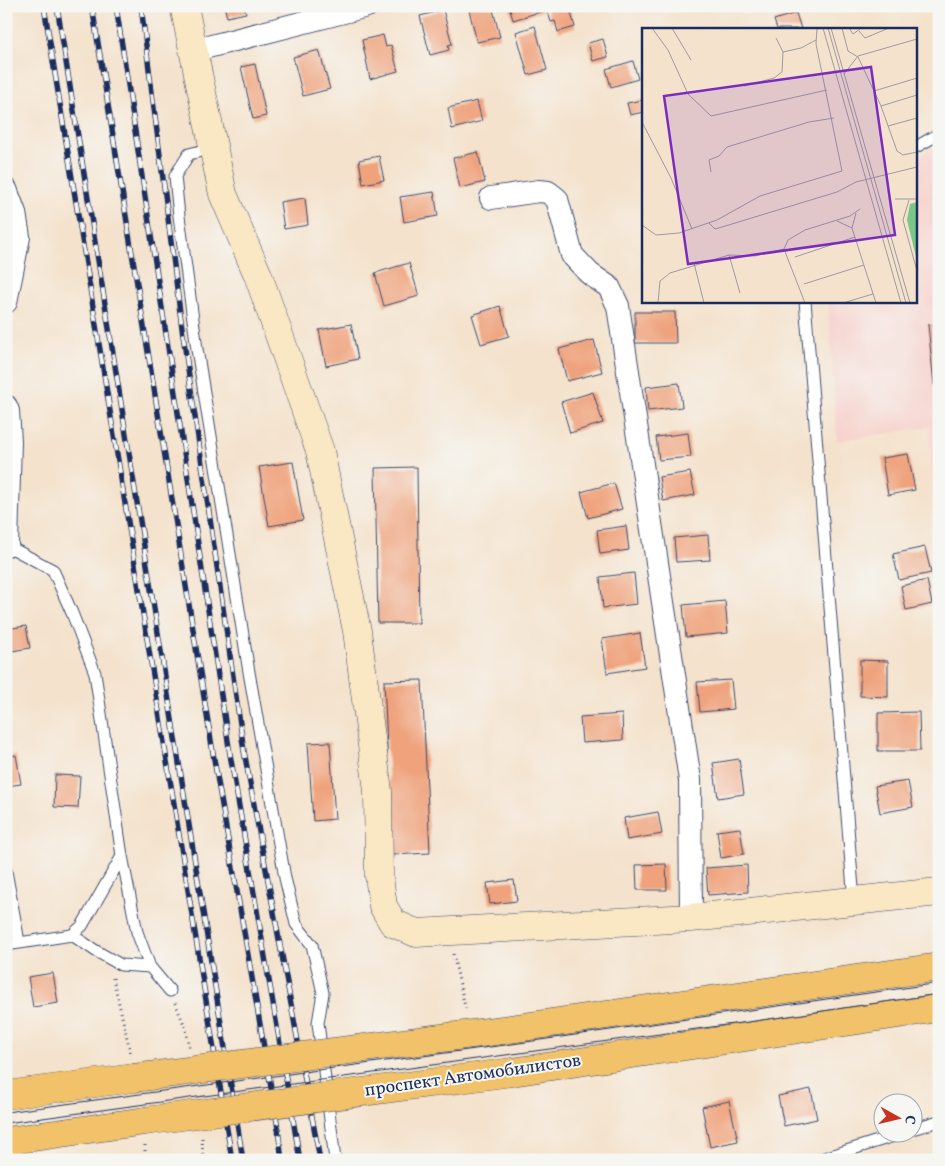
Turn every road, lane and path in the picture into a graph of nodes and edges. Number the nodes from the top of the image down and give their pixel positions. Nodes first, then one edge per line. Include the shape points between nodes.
1 (184, 6) edge
2 (367, 6) edge
3 (192, 51) junction
4 (939, 134) edge
5 (918, 146) edge
6 (213, 148) junction
7 (6, 189) edge
8 (491, 198) dead end
9 (12, 238) edge
10 (6, 302) edge
11 (805, 302) edge
12 (6, 406) edge
13 (7, 545) edge
14 (122, 856) junction
15 (6, 871) edge
16 (939, 892) edge
17 (854, 901) junction
18 (691, 918) junction
19 (447, 931) junction
20 (72, 935) junction
21 (19, 942) junction
22 (6, 945) edge
23 (109, 958) junction
24 (150, 967) junction
25 (939, 967) edge
26 (170, 991) dead end
27 (935, 1014) edge
28 (468, 1017) dead end
29 (132, 1067) junction
30 (6, 1095) edge
31 (939, 1121) edge
32 (922, 1126) edge
33 (145, 1130) junction
34 (6, 1141) edge
35 (872, 1143) edge
36 (145, 1160) edge
37 (335, 1160) edge
38 (818, 1160) edge

1 - 3 street
2 - 3 street
3 - 6 street
4 - 5 lane
6 - 19 street via 223,194 258,275 320,451 357,630 378,791 379,876 383,906 393,923 416,933
6 - 37 lane via 189,154 175,176 178,216 249,672 285,878 296,924 312,945 323,993 318,1023
7 - 9 street via 15,213
8 - 18 street via 539,191 548,192 557,199 572,255 590,274 609,287 618,306 690,780
9 - 10 street
11 - 17 lane
12 - 13 street via 10,441
13 - 14 lane via 53,570 95,673
14 - 20 lane via 82,926
14 - 24 lane via 137,932
15 - 21 lane
16 - 17 street
17 - 18 street
18 - 19 street
19 - 28 path
20 - 21 lane
20 - 23 lane
21 - 22 lane
23 - 24 lane via 121,965
23 - 29 path
24 - 26 lane
25 - 29 main road, bridge via 503,1030
27 - 33 main road, проспект Автомобилистов, bridge via 512,1072
29 - 30 main road
31 - 32 lane
33 - 34 main road, проспект Автомобилистов
33 - 36 path
35 - 38 lane

